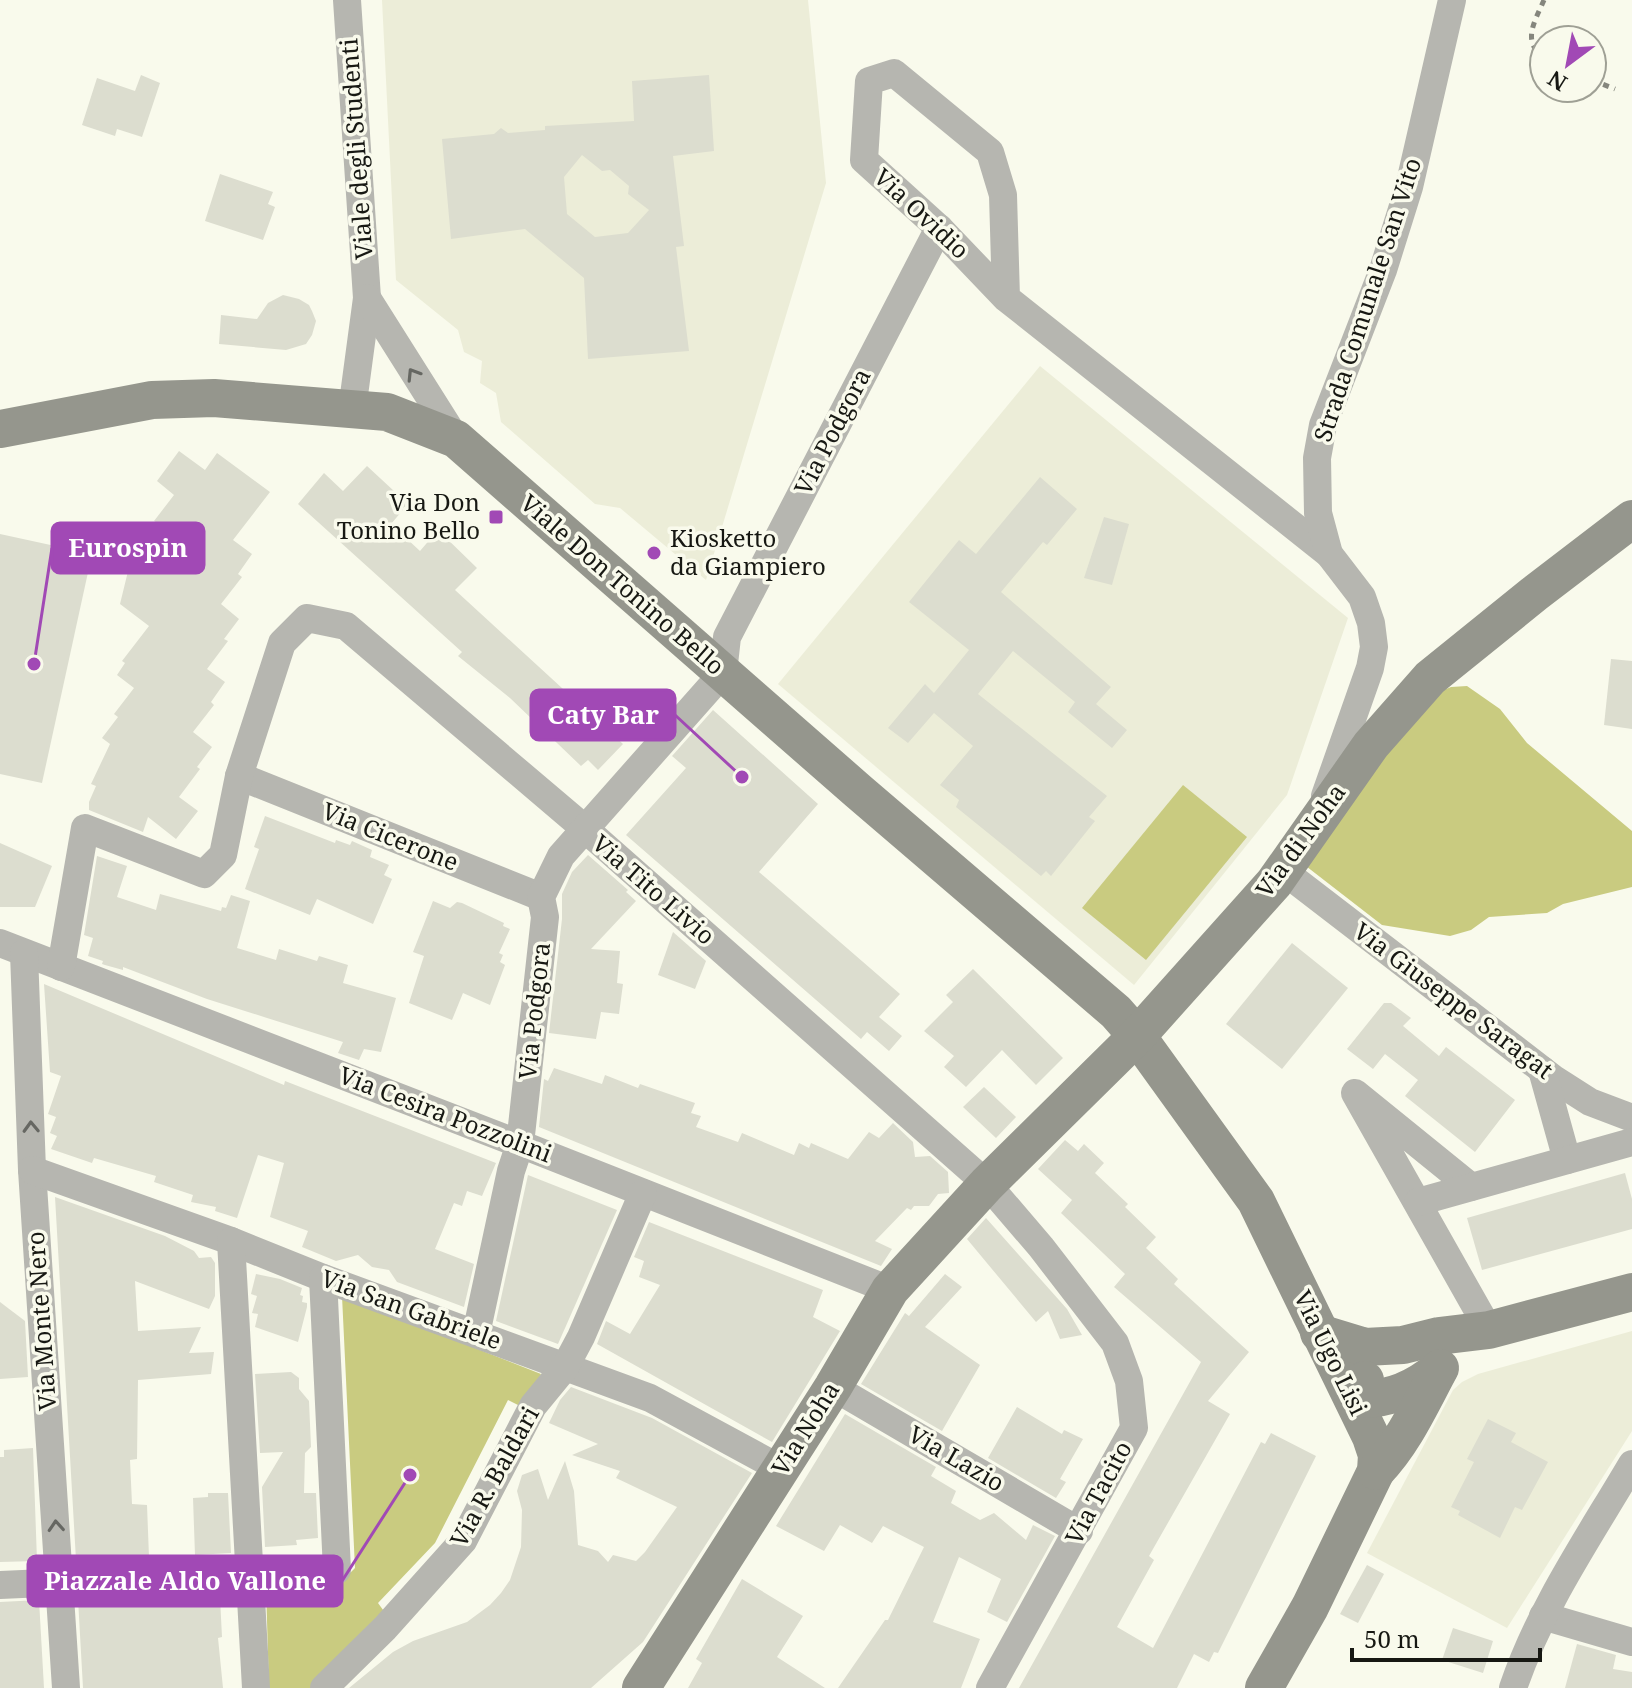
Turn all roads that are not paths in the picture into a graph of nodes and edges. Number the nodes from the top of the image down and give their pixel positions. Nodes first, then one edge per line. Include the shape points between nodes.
1 (347, 0) edge
2 (1452, 0) edge
3 (939, 228) junction
4 (367, 298) junction
5 (1006, 298) junction
6 (352, 410) junction
7 (0, 429) edge
8 (456, 439) junction
9 (1632, 519) edge
10 (1329, 554) junction
11 (723, 673) junction
12 (239, 776) junction
13 (1316, 820) junction
14 (584, 828) junction
15 (1282, 870) junction
16 (541, 897) junction
17 (12, 948) edge
18 (61, 967) junction
19 (1137, 1036) junction
20 (1542, 1070) junction
21 (1632, 1118) edge
22 (1632, 1142) edge
23 (520, 1144) junction
24 (1567, 1160) junction
25 (32, 1170) junction
26 (987, 1184) junction
27 (1471, 1187) junction
28 (643, 1193) junction
29 (1418, 1202) junction
30 (231, 1241) junction
31 (323, 1278) junction
32 (890, 1290) junction
33 (1632, 1292) edge
34 (1489, 1330) junction
35 (1319, 1333) junction
36 (476, 1334) junction
37 (1439, 1352) junction
38 (565, 1367) junction
39 (833, 1387) junction
40 (1353, 1398) junction
41 (1632, 1464) edge
42 (781, 1469) junction
43 (1376, 1471) junction
44 (1079, 1531) junction
45 (250, 1574) junction
46 (59, 1582) junction
47 (0, 1585) edge
48 (1543, 1616) junction
49 (1632, 1642) edge
50 (66, 1688) edge
51 (256, 1688) edge
52 (324, 1688) edge
53 (641, 1688) edge
54 (990, 1688) edge
55 (1264, 1688) edge
56 (1513, 1688) edge

1 - 4 street, Viale degli Studenti
2 - 10 street, Strada Comunale San Vito via 1409,187 1323,425 1317,458 1318,513
3 - 5 street, Via Ovidio
3 - 5 street, Via Ovidio via 864,160 869,81 894,73 990,152 1003,195
3 - 11 street, Via Podgora via 727,637
4 - 6 street, Viale degli Studenti
8 -> 4 street
5 - 10 street, Via Ovidio
6 - 7 main road, Viale Don Tonino Bello via 214,398 152,400
6 - 8 main road, Viale Don Tonino Bello via 387,412
8 - 11 main road, Viale Don Tonino Bello
9 - 13 main road, Via di Noha via 1430,678 1371,745
10 - 13 street, Strada Comunale San Vito via 1362,597 1374,647
11 - 14 street, Via Podgora
11 - 19 main road, Viale Don Tonino Bello via 1116,1012
12 - 14 street, Via Tito Livio via 282,643 307,618 346,626
12 - 16 street, Via Cicerone
12 - 18 street via 223,855 204,874 85,828
13 - 15 main road, Via di Noha
14 - 16 street, Via Podgora via 561,856
14 - 26 street, Via Tito Livio
15 - 19 main road, Via di Noha
15 - 20 street, Via Giuseppe Saragat
16 - 23 street, Via Podgora via 545,917
17 - 18 street, Via Cesira Pozzolini
25 -> 17 street, Via Monte Nero
18 - 23 street, Via Cesira Pozzolini
19 - 26 main road, Via di Noha
19 - 35 main road, Via Ugo Lisi via 1256,1201
20 - 21 street, Via Giuseppe Saragat via 1590,1102
20 - 24 street
22 - 24 street
23 - 28 street, Via Cesira Pozzolini
23 - 36 street, Via Podgora
24 - 27 street
25 - 30 street, Via San Gabriele
46 -> 25 street, Via Monte Nero
26 - 32 main road, Via Noha
26 - 44 street, Via Tacito via 1115,1343 1129,1381 1134,1428
27 - 29 street
27 - 29 street via 1355,1093
28 - 32 street, Via Cesira Pozzolini
28 - 38 street, Via R. Baldari
29 - 34 street
30 - 31 street, Via San Gabriele
30 - 45 street
31 - 36 street, Via San Gabriele
31 - 45 street via 337,1570
32 - 39 main road, Via Noha
33 - 34 main road
34 - 37 main road
35 - 37 main road via 1365,1347 1403,1345
35 - 40 main road, Via Ugo Lisi
36 - 38 street, Via San Gabriele
37 - 40 main road via 1366,1379
37 - 43 main road via 1425,1398
38 - 42 street, Via San Gabriele via 650,1398
38 - 52 street, Via R. Baldari via 533,1406 463,1541
39 - 42 main road, Via Noha
39 - 44 street, Via Lazio
40 - 43 main road, Via Ugo Lisi via 1375,1447
41 - 48 street
42 - 53 main road, Via Noha
43 - 55 main road
44 - 54 street, Via Tacito
45 - 46 street
45 - 51 street
46 - 47 street
46 - 50 street, Via Monte Nero
48 - 49 street
48 - 56 street

